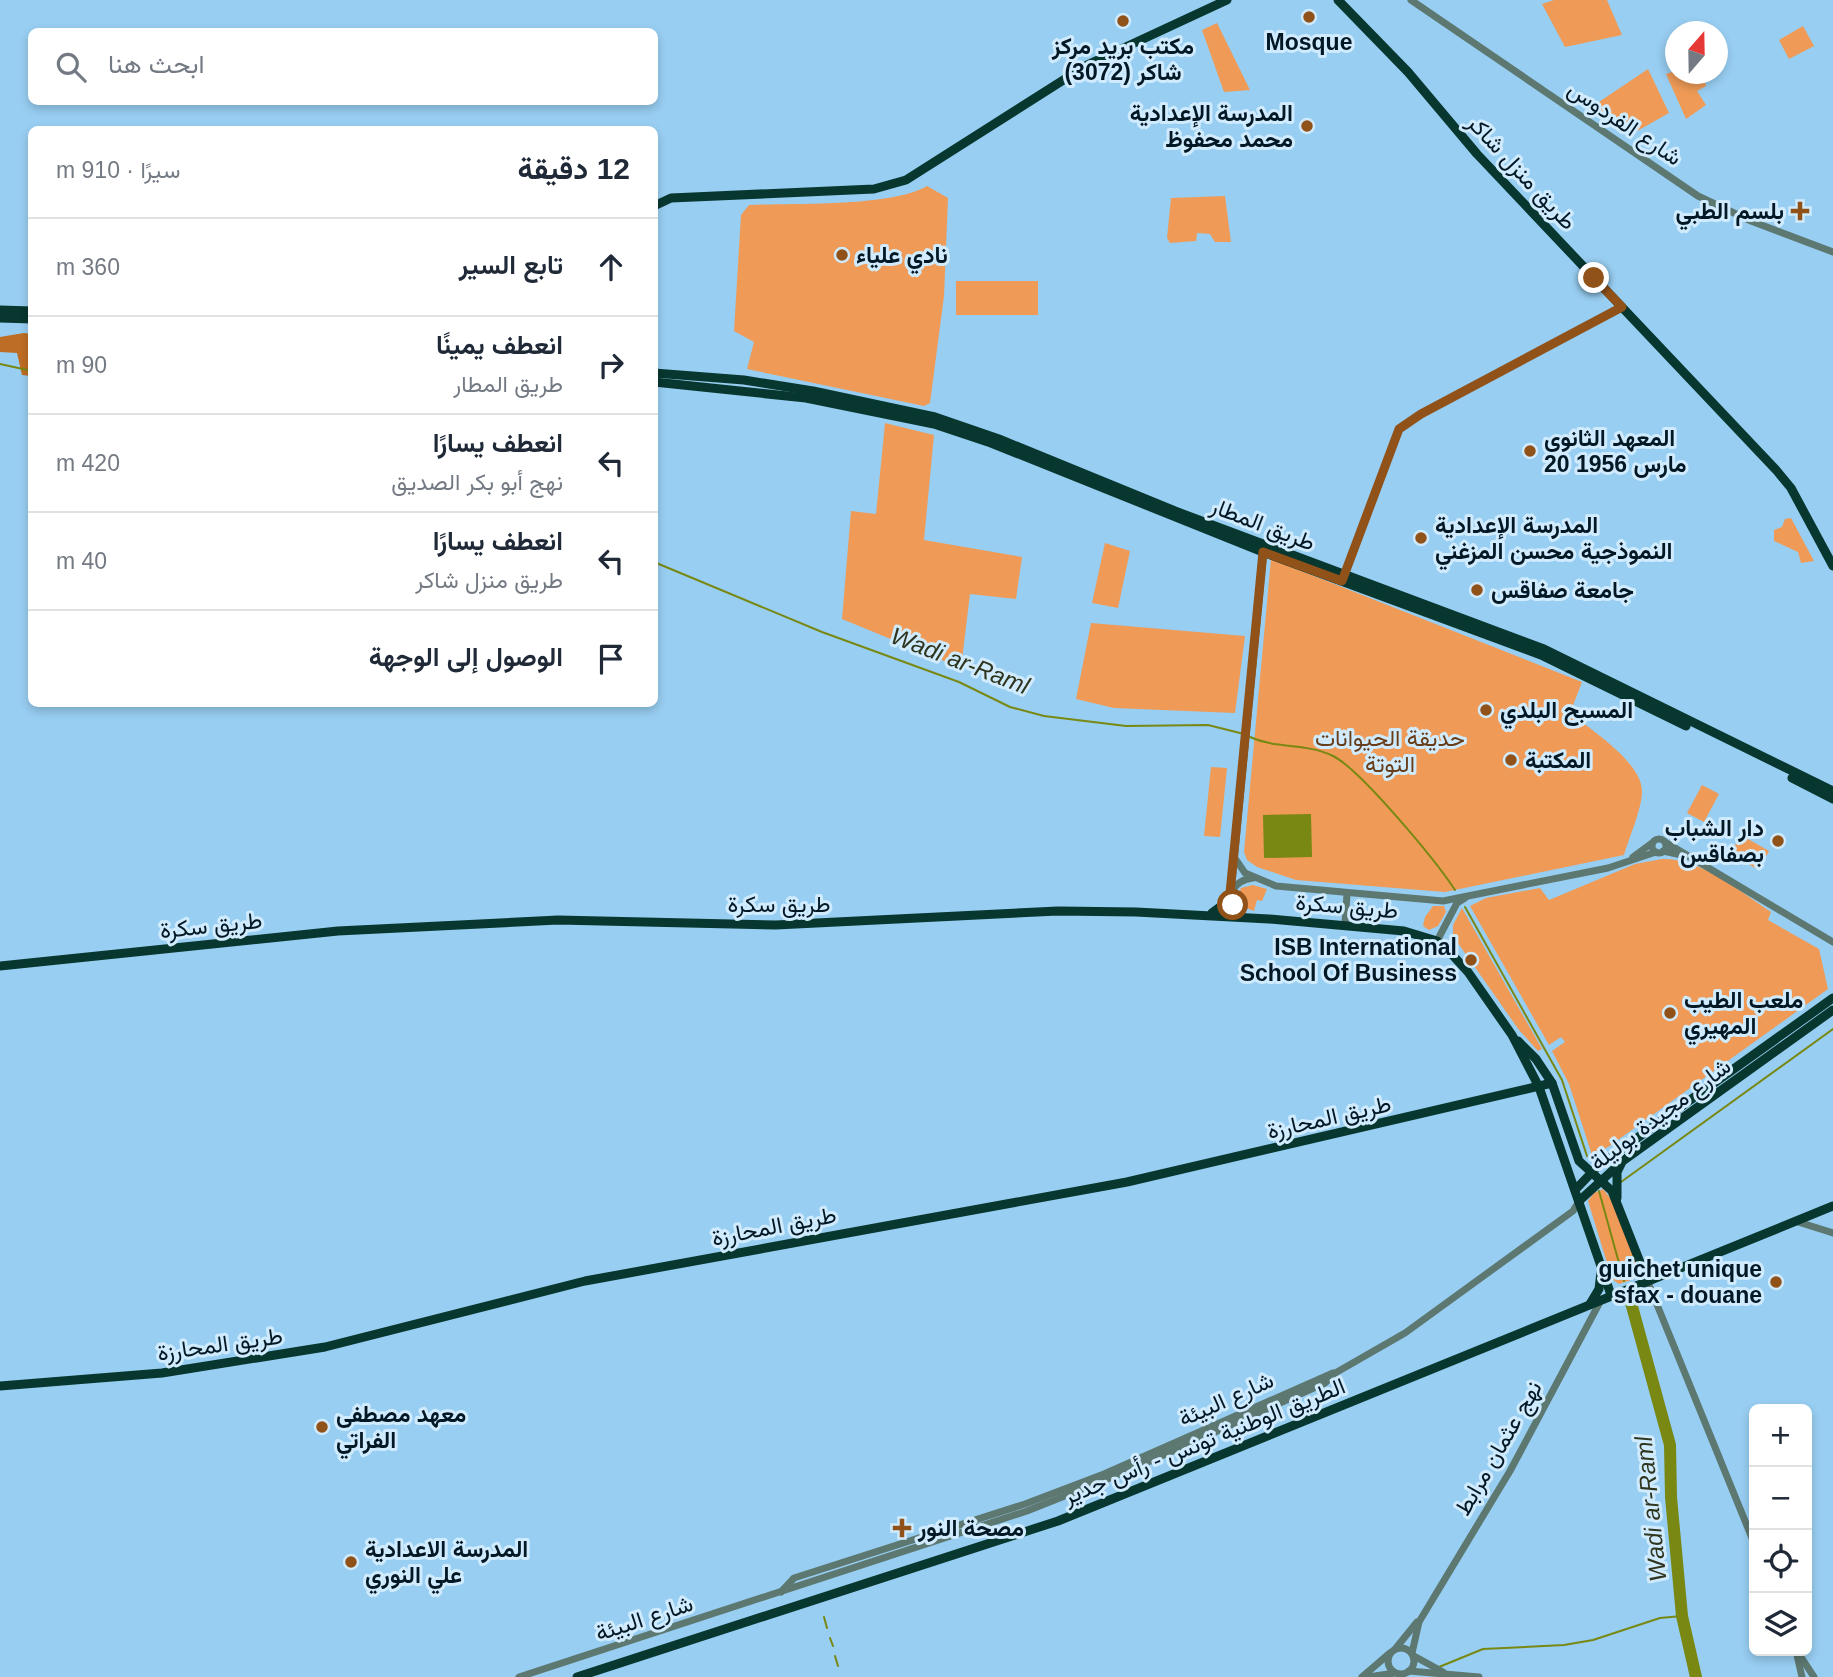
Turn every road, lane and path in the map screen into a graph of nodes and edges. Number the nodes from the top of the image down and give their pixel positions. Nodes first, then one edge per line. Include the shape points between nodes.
1 (1227, 0) edge
2 (1338, 0) edge
3 (1411, 0) edge
4 (658, 204) edge
5 (1833, 252) edge
6 (1622, 307) junction
7 (0, 310) edge
8 (28, 311) edge
9 (0, 318) edge
10 (28, 319) edge
11 (658, 375) edge
12 (1264, 548) junction
13 (1833, 566) edge
14 (1343, 578) junction
15 (1833, 791) edge
16 (1833, 799) edge
17 (1665, 842) junction
18 (1652, 843) junction
19 (1660, 852) junction
20 (1234, 857) junction
21 (1695, 858) junction
22 (1627, 862) junction
23 (1257, 879) junction
24 (1347, 894) junction
25 (1466, 897) junction
26 (1230, 899) junction
27 (1443, 901) junction
28 (1452, 913) junction
29 (1202, 914) junction
30 (1229, 916) junction
31 (1254, 919) junction
32 (1345, 924) junction
33 (1833, 940) edge
34 (1437, 941) junction
35 (0, 966) edge
36 (1833, 998) edge
37 (1833, 1010) edge
38 (1512, 1035) junction
39 (1552, 1083) junction
40 (1539, 1087) junction
41 (1563, 1154) junction
42 (1624, 1160) junction
43 (1589, 1176) junction
44 (1602, 1180) junction
45 (1575, 1190) junction
46 (1616, 1200) junction
47 (1579, 1201) junction
48 (1833, 1206) edge
49 (1795, 1221) junction
50 (1833, 1233) edge
51 (1601, 1270) junction
52 (1647, 1280) junction
53 (1611, 1295) junction
54 (1601, 1300) junction
55 (1589, 1305) junction
56 (0, 1385) edge
57 (1749, 1531) edge
58 (1424, 1613) junction
59 (1393, 1651) junction
60 (1413, 1654) junction
61 (1797, 1656) edge
62 (1799, 1656) edge
63 (1409, 1671) junction
64 (1396, 1673) junction
65 (1457, 1675) junction
66 (519, 1677) edge
67 (578, 1677) edge
68 (1362, 1677) edge
69 (1368, 1677) edge
70 (1479, 1677) edge
71 (1802, 1677) edge
72 (1814, 1677) edge

1 - 4 main road via 1087,65 906,180 874,189 671,198
2 - 6 main road, طريق منزل شاكر
3 - 5 street, شارع الفردوس via 1698,195
6 - 13 main road, طريق منزل شاكر via 1791,488
6 - 14 street via 1399,429
7 - 8 main road
9 - 10 main road
11 - 12 main road, طريق المطار via 748,385 935,417
12 - 14 main road, طريق المطار
12 - 20 street
14 - 15 main road, طريق المطار via 1544,649
14 - 16 main road, طريق المطار via 1541,655
17 - 18 street via 1659,838
17 - 19 street
17 - 21 street
18 - 19 street
18 - 22 street
19 - 21 street
19 - 22 street
20 - 23 street via 1240,869
20 - 26 street
21 - 33 street
22 - 25 street
23 - 24 street via 1288,888
23 - 26 street via 1244,879
24 - 27 street
24 - 32 street
25 - 27 street
25 - 28 street
26 - 29 main road via 1217,911
26 - 30 street
26 - 31 main road via 1241,915
27 - 28 street
28 - 34 street
29 - 30 main road, طريق سكرة
29 - 35 main road, طريق سكرة via 1058,911 776,925 505,921 312,934
30 - 31 main road, طريق سكرة
31 - 32 main road, طريق سكرة
32 - 34 main road, طريق سكرة via 1404,930
34 - 38 main road, طريق سكرة via 1468,972
36 - 43 main road, شارع مجيدة بوليلة
37 - 42 main road, شارع مجيدة بوليلة
38 - 39 main road
38 - 40 main road
39 - 40 main road, طريق المحارزة
39 - 43 main road via 1577,1156
40 - 41 main road
40 - 56 main road, طريق المحارزة via 1127,1182 585,1281 325,1347 162,1373
41 - 43 main road via 1573,1169
41 - 45 main road
42 - 44 main road, شارع مجيدة بوليلة
42 - 46 main road via 1617,1172
43 - 44 main road
43 - 45 main road, شارع مجيدة بوليلة
44 - 46 main road
44 - 47 main road, شارع مجيدة بوليلة
45 - 47 main road
46 - 52 main road
47 - 51 main road
47 - 66 street, شارع البيئة via 1565,1217 1405,1333 1338,1372 1036,1500 794,1578 779,1594
48 - 49 main road, الطريق الوطنية تونس - رأس جدير
49 - 50 street
49 - 52 main road, الطريق الوطنية تونس - رأس جدير
51 - 53 main road
51 - 55 main road via 1599,1289
52 - 53 main road, الطريق الوطنية تونس - رأس جدير
52 - 57 street
53 - 54 main road, الطريق الوطنية تونس - رأس جدير
54 - 55 main road, الطريق الوطنية تونس - رأس جدير
54 - 58 street, نهج عثمان مرابط via 1510,1471
55 - 67 main road, الطريق الوطنية تونس - رأس جدير via 1058,1521
58 - 59 street, نهج عثمان مرابط
58 - 60 street, نهج عثمان مرابط via 1415,1632
59 - 60 street via 1404,1648
59 - 64 street via 1388,1664
59 - 68 street, نهج عثمان مرابط
60 - 63 street
60 - 65 street via 1434,1669
61 - 71 street
62 - 72 street
63 - 64 street
63 - 65 street
64 - 69 street
65 - 70 street

